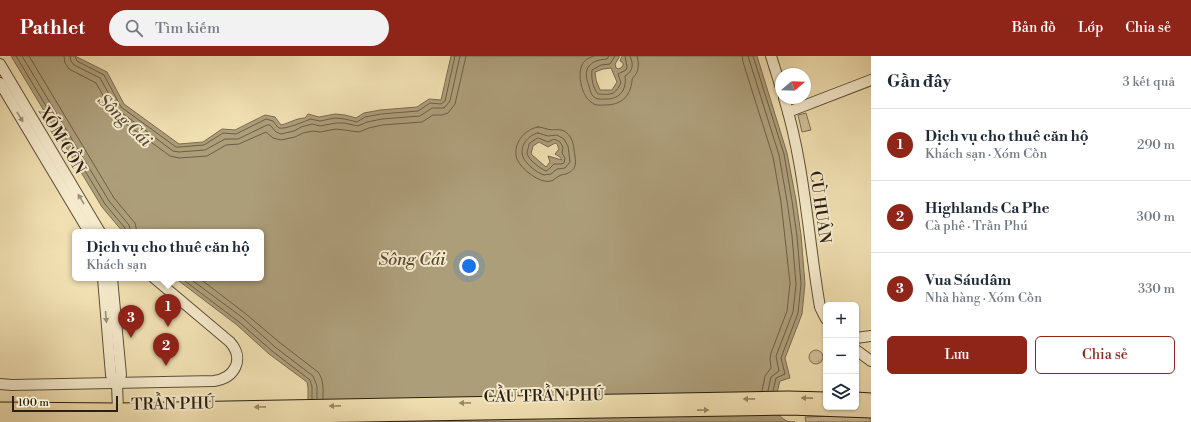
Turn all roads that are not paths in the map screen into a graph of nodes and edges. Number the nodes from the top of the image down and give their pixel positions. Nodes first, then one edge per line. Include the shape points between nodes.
1 (771, 56) edge
2 (0, 64) edge
3 (775, 69) edge
4 (871, 80) edge
5 (0, 84) edge
6 (786, 104) edge
7 (788, 112) junction
8 (88, 229) edge
9 (98, 229) edge
10 (103, 281) edge
11 (112, 281) edge
12 (158, 281) edge
13 (823, 314) edge
14 (871, 336) edge
15 (859, 338) edge
16 (859, 352) edge
17 (871, 360) edge
18 (0, 384) edge
19 (117, 384) junction
20 (823, 399) edge
21 (859, 399) edge
22 (871, 400) edge
23 (789, 403) junction
24 (0, 408) edge
25 (300, 411) joint
26 (871, 411) edge
27 (118, 415) junction
28 (0, 419) edge

1 - 3 street
9 -> 2 street, XÓM CỒN
4 - 7 street
5 -> 8 street, XÓM CỒN
6 - 7 street, CÙ HUÂN
7 - 13 street, CÙ HUÂN via 800,166 820,308
10 -> 19 street via 111,375
11 - 19 street via 121,375
12 - 19 street via 230,342 237,354 236,367 228,377 214,381
14 - 15 street
16 - 17 street
18 - 19 street
19 - 27 street
20 -> 23 main road
21 - 22 main road
23 - 25 main road, CẦU TRẦN PHÚ
23 - 26 main road
24 - 27 main road, TRẦN PHÚ
25 - 27 main road, TRẦN PHÚ
27 - 28 main road, TRẦN PHÚ

